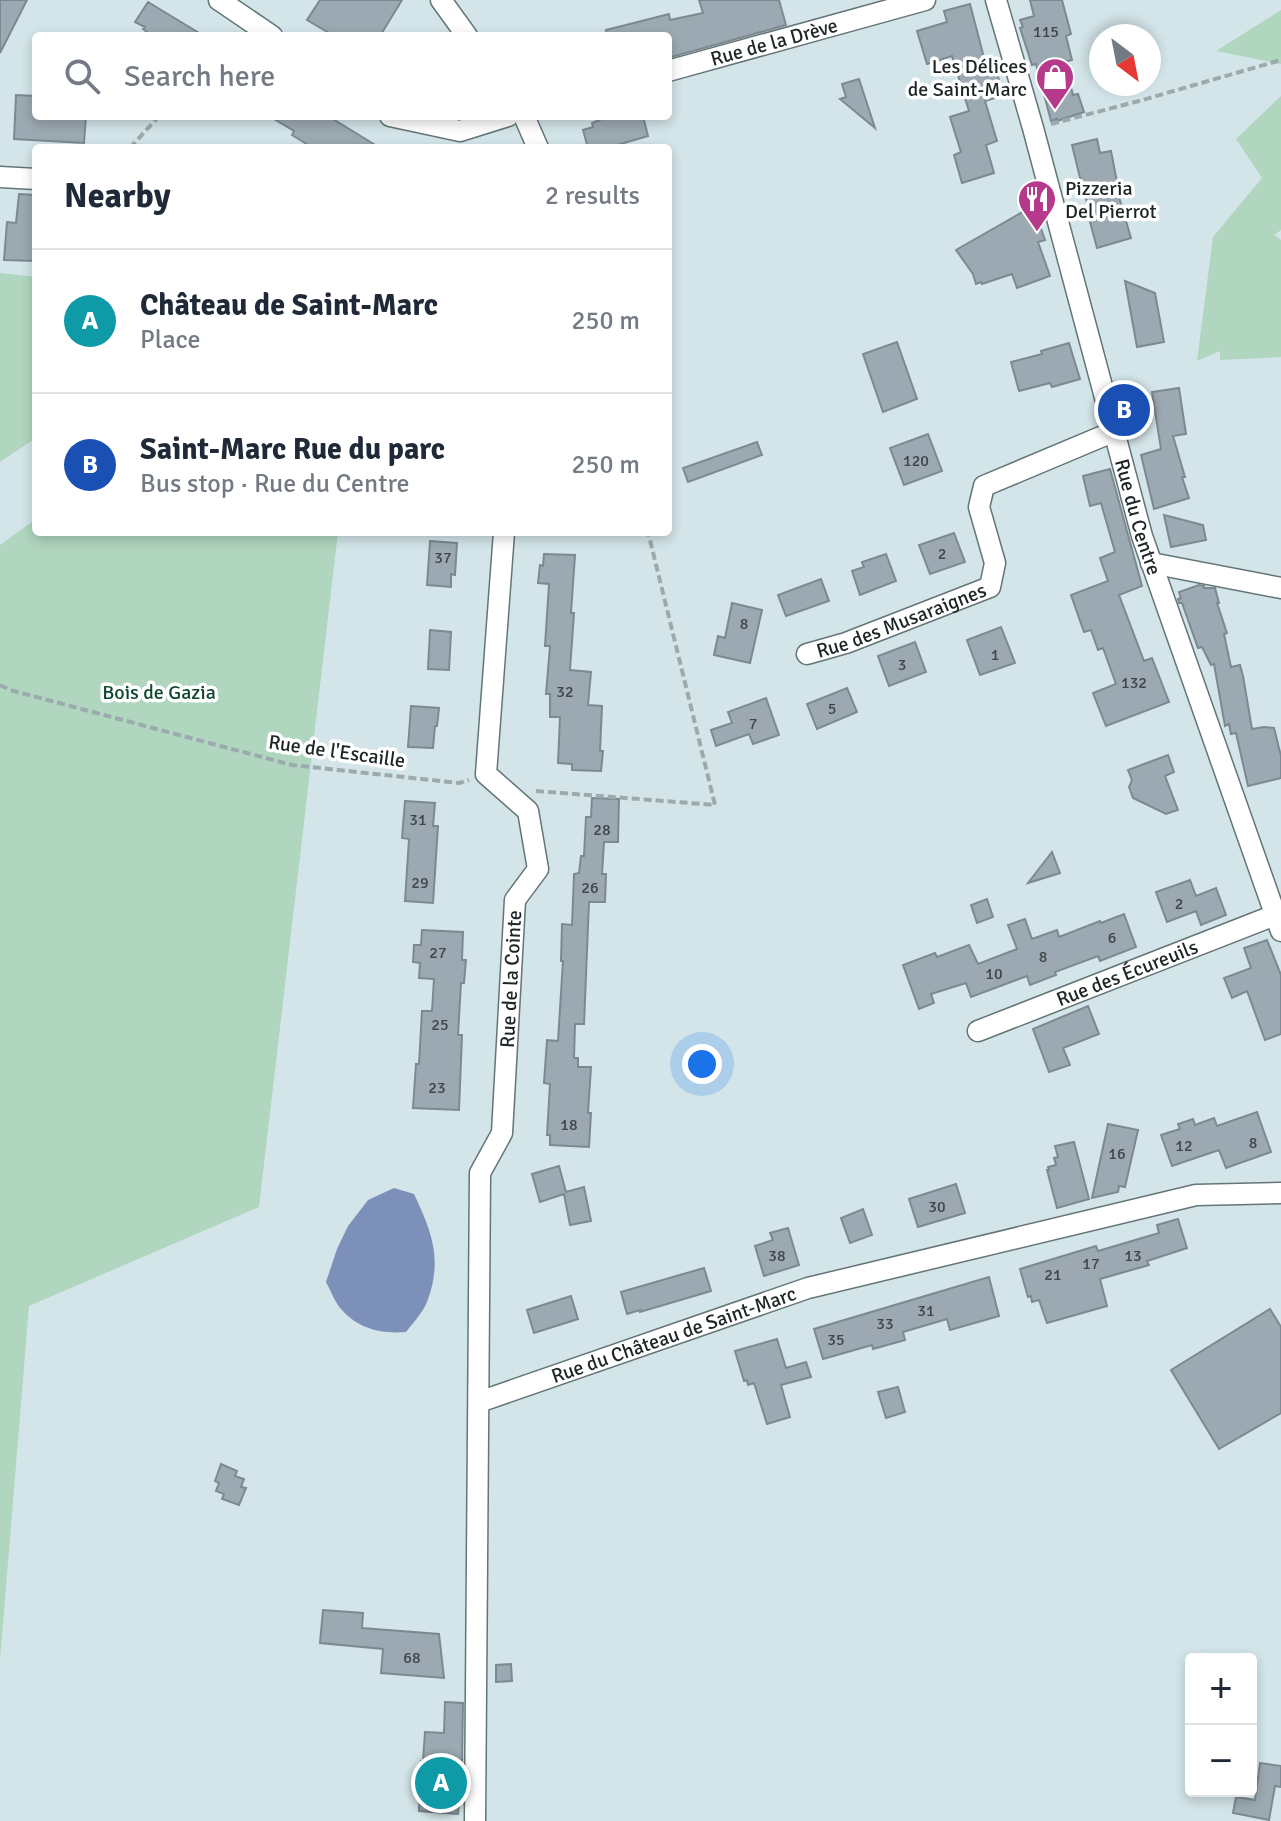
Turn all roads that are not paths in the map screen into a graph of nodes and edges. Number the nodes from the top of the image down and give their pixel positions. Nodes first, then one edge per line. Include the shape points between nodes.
1 (219, 0) edge
2 (441, 0) edge
3 (925, 0) edge
4 (996, 0) edge
5 (266, 32) edge
6 (464, 32) edge
7 (672, 70) edge
8 (409, 120) edge
9 (495, 120) edge
10 (526, 120) edge
11 (536, 144) edge
12 (0, 177) edge
13 (32, 179) edge
14 (1115, 431) junction
15 (504, 536) edge
16 (1151, 563) junction
17 (1281, 588) edge
18 (807, 654) dead end
19 (1278, 923) edge
20 (978, 1031) dead end
21 (1281, 1193) edge
22 (479, 1402) junction
23 (475, 1821) edge

1 - 5 street
2 - 6 street
3 - 7 street, Rue de la Drève
4 - 14 street, Rue du Centre
8 - 9 street via 460,131
10 - 11 street
12 - 13 street
14 - 16 street, Rue du Centre
14 - 18 street, Rue des Musaraignes via 984,486 979,507 995,563 990,587
15 - 22 street, Rue de la Cointe via 494,781 528,811 538,869 515,900 502,1133 480,1173
16 - 17 street
16 - 19 street, Rue du Centre
19 - 20 street, Rue des Écureuils
21 - 22 street, Rue du Château de Saint-Marc via 1196,1195 808,1288
22 - 23 street

